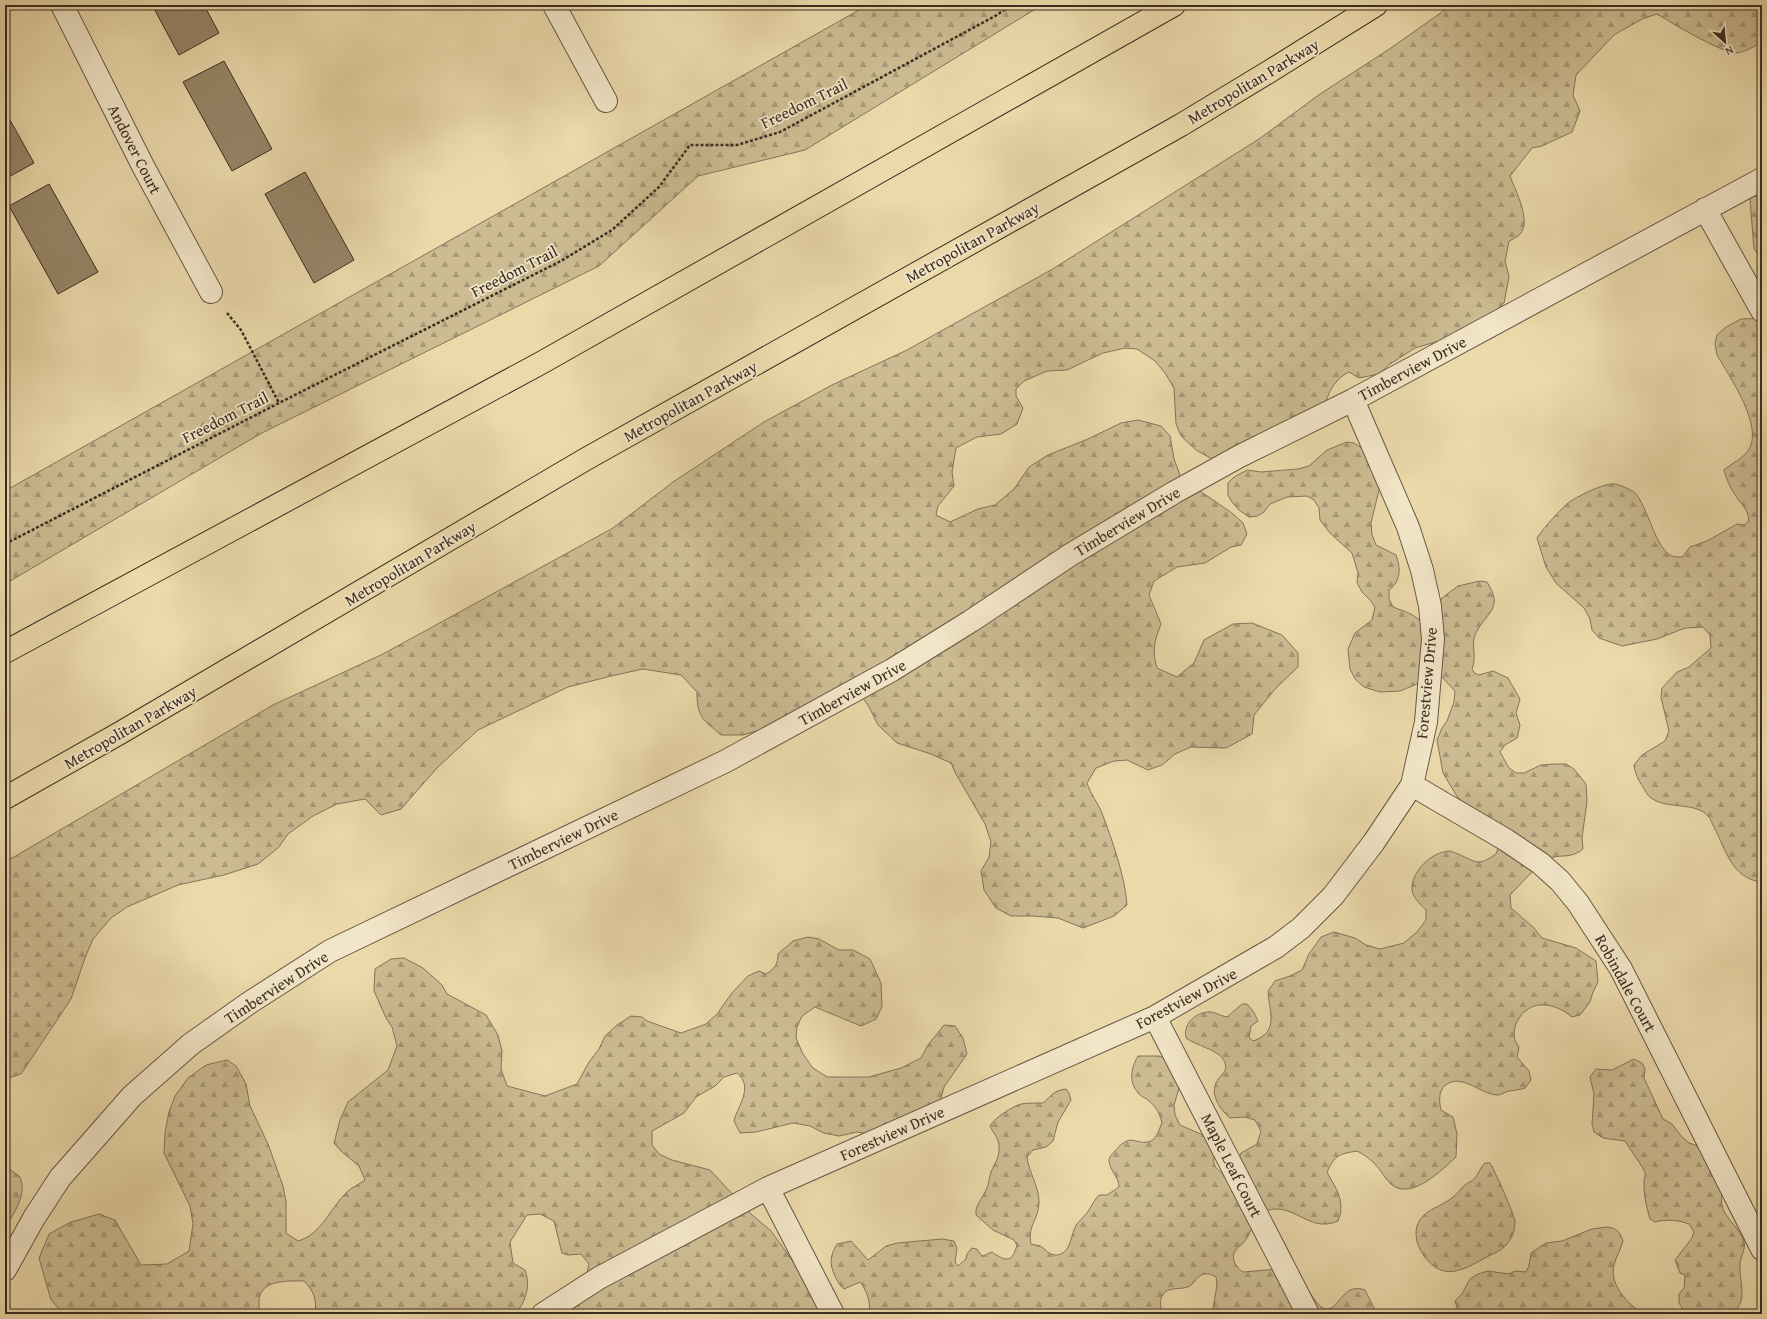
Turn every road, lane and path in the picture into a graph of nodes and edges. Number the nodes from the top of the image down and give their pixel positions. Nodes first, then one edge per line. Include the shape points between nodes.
1 (62, 5) edge
2 (554, 5) edge
3 (1011, 5) edge
4 (1174, 5) edge
5 (1376, 5) edge
6 (606, 101) dead end
7 (1762, 179) edge
8 (1705, 209) junction
9 (211, 292) dead end
10 (1762, 310) edge
11 (241, 330) dead end
12 (1353, 400) junction
13 (279, 403) junction
14 (5, 544) edge
15 (5, 652) edge
16 (1412, 785) junction
17 (5, 798) edge
18 (1155, 1017) junction
19 (768, 1188) junction
20 (1762, 1249) edge
21 (5, 1270) edge
22 (543, 1314) edge
23 (833, 1314) edge
24 (1308, 1314) edge

1 - 9 street, Andover Court via 143,166
2 - 6 street
3 - 13 path, Freedom Trail via 780,132 737,145 690,145 659,187 612,230 561,261
4 - 15 main road via 534,367
5 - 17 main road, Metropolitan Parkway via 1180,124 586,459
7 - 8 street, Timberview Drive
8 - 10 street
8 - 12 street, Timberview Drive
11 - 13 path
12 - 16 street, Forestview Drive via 1408,527 1430,606 1433,639 1426,722
12 - 21 street, Timberview Drive via 1240,456 1175,492 1070,555 892,670 719,765 330,951 249,1003 191,1044 132,1096 60,1178
13 - 14 path, Freedom Trail
16 - 18 street, Forestview Drive via 1374,842 1332,896 1301,928 1254,961
16 - 20 street, Robindale Court via 1540,863 1560,881 1578,903 1621,969
18 - 19 street, Forestview Drive
18 - 24 street, Maple Leaf Court
19 - 22 street, Forestview Drive via 599,1278
19 - 23 street

